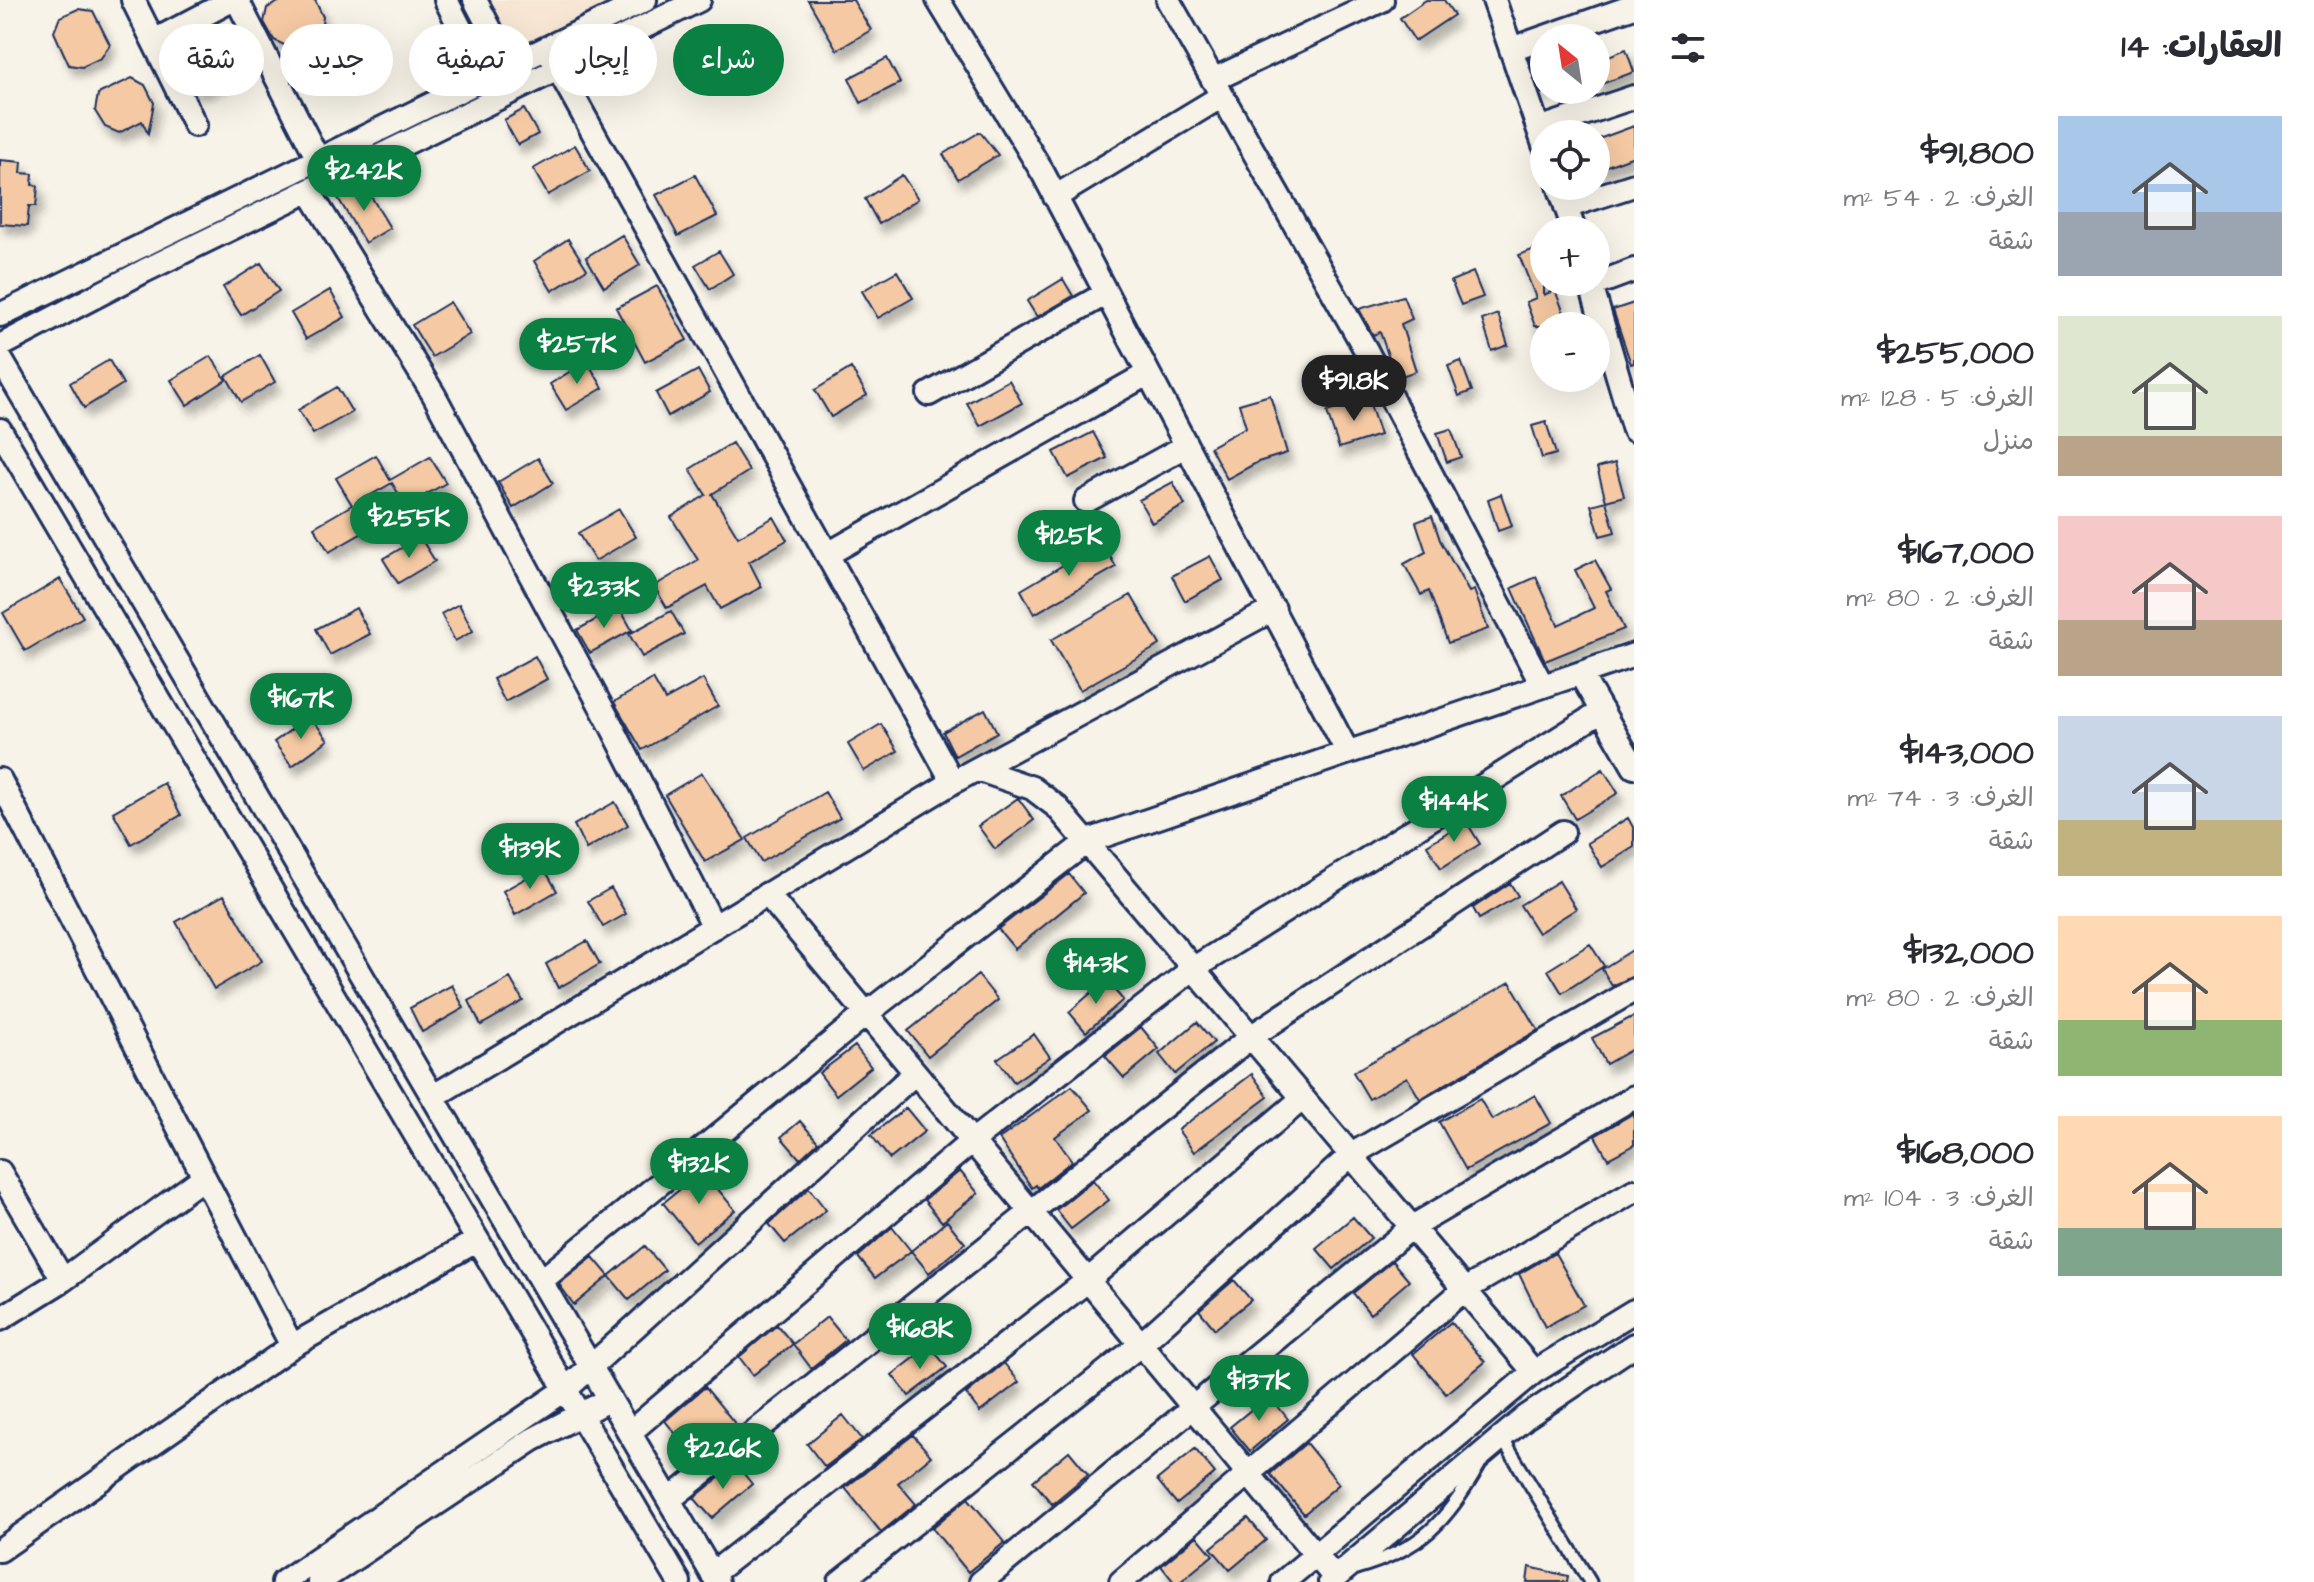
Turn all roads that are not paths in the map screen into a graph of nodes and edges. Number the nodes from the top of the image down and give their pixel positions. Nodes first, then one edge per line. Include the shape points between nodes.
1 (133, 0) edge
2 (235, 0) edge
3 (446, 0) edge
4 (475, 0) edge
5 (645, 0) edge
6 (699, 0) edge
7 (938, 0) edge
8 (1168, 0) edge
9 (1382, 0) edge
10 (1494, 0) edge
11 (1634, 6) edge
12 (458, 24) edge
13 (488, 24) edge
14 (651, 24) edge
15 (154, 41) junction
16 (547, 49) junction
17 (1511, 49) junction
18 (549, 52) edge
19 (533, 56) edge
20 (549, 74) edge
21 (1218, 88) junction
22 (457, 96) edge
23 (573, 96) edge
24 (1634, 97) edge
25 (1535, 120) edge
26 (1581, 120) edge
27 (195, 125) dead end
28 (319, 178) junction
29 (1634, 185) edge
30 (1610, 189) edge
31 (1055, 197) junction
32 (1634, 270) edge
33 (1610, 278) edge
34 (1105, 294) junction
35 (1594, 296) edge
36 (0, 315) edge
37 (0, 346) edge
38 (0, 358) edge
39 (1147, 374) junction
40 (929, 394) dead end
41 (0, 430) edge
42 (1634, 430) edge
43 (1186, 446) junction
44 (1086, 501) dead end
45 (828, 554) junction
46 (1274, 609) junction
47 (1634, 655) edge
48 (1581, 675) junction
49 (1542, 685) junction
50 (1602, 711) junction
51 (1347, 751) junction
52 (1634, 767) edge
53 (977, 769) junction
54 (0, 780) edge
55 (953, 782) junction
56 (1563, 832) dead end
57 (1088, 841) junction
58 (767, 894) junction
59 (714, 927) junction
60 (1194, 968) junction
61 (1634, 990) edge
62 (866, 1014) junction
63 (1252, 1036) junction
64 (915, 1073) junction
65 (434, 1096) junction
66 (1634, 1097) edge
67 (1303, 1098) junction
68 (971, 1142) junction
69 (1351, 1155) junction
70 (0, 1172) edge
71 (204, 1177) junction
72 (1634, 1191) edge
73 (1029, 1211) junction
74 (1412, 1227) junction
75 (476, 1241) junction
76 (63, 1280) junction
77 (541, 1281) junction
78 (1087, 1281) junction
79 (1464, 1290) junction
80 (1634, 1311) edge
81 (0, 1319) edge
82 (1140, 1345) junction
83 (1634, 1345) edge
84 (292, 1346) junction
85 (591, 1367) junction
86 (1534, 1372) junction
87 (565, 1390) junction
88 (610, 1399) junction
89 (1195, 1406) junction
90 (579, 1415) junction
91 (629, 1433) junction
92 (1494, 1444) junction
93 (1249, 1474) junction
94 (669, 1500) junction
95 (0, 1550) edge
96 (1316, 1554) junction
97 (1336, 1577) edge
98 (715, 1578) edge
99 (283, 1582) edge
100 (319, 1582) edge
101 (679, 1582) edge
102 (840, 1582) edge
103 (981, 1582) edge
104 (1121, 1582) edge
105 (1283, 1582) edge
106 (1590, 1582) edge

1 - 15 street
2 - 15 street
2 - 28 street
3 - 12 street
4 - 13 street
5 - 16 street
6 - 14 street
7 - 31 street
8 - 21 street
9 - 21 street
10 - 17 street
11 - 17 street
15 - 27 street
16 - 18 street
16 - 19 street
17 - 25 street
20 - 28 street
21 - 31 street
21 - 49 street via 1367,352
22 - 28 street
23 - 45 street
24 - 26 street
28 - 36 street
28 - 37 street
28 - 59 street
29 - 30 street
31 - 34 street
32 - 33 street
34 - 39 street
34 - 40 street
35 - 42 street
38 - 65 street
39 - 43 street
39 - 45 street
41 - 75 street
43 - 44 street
43 - 46 street
45 - 55 street
46 - 51 street
46 - 53 street
47 - 48 street
48 - 49 street
48 - 50 street
49 - 51 street
50 - 52 street
50 - 60 street
51 - 57 street
53 - 55 street
53 - 57 street via 1032,788
54 - 71 street
55 - 58 street
56 - 63 street
57 - 60 street
57 - 62 street
58 - 59 street
58 - 62 street
59 - 65 street
60 - 63 street
60 - 68 street
61 - 69 street
62 - 64 street
62 - 77 street
63 - 67 street
63 - 73 street
64 - 68 street
64 - 85 street
65 - 77 street
66 - 74 street
67 - 69 street
67 - 78 street
68 - 73 street
68 - 91 street
69 - 74 street
69 - 82 street
70 - 76 street
71 - 76 street
71 - 84 street
72 - 79 street
73 - 78 street
73 - 94 street
74 - 79 street
74 - 89 street
75 - 84 street
75 - 87 street
76 - 81 street
77 - 85 street
78 - 82 street
78 - 98 street
79 - 86 street
79 - 93 street
80 - 86 street
82 - 89 street
82 - 102 street
83 - 92 street via 1563,1390
84 - 95 street
85 - 87 street
85 - 88 street
86 - 96 street
87 - 90 street
87 - 99 street
88 - 90 street
88 - 91 street
89 - 93 street
89 - 103 street
90 - 100 street via 532,1440
90 - 101 street
91 - 94 street
92 - 97 street
92 - 106 lane
93 - 96 street
93 - 104 street
94 - 98 street
96 - 97 street
96 - 105 street

